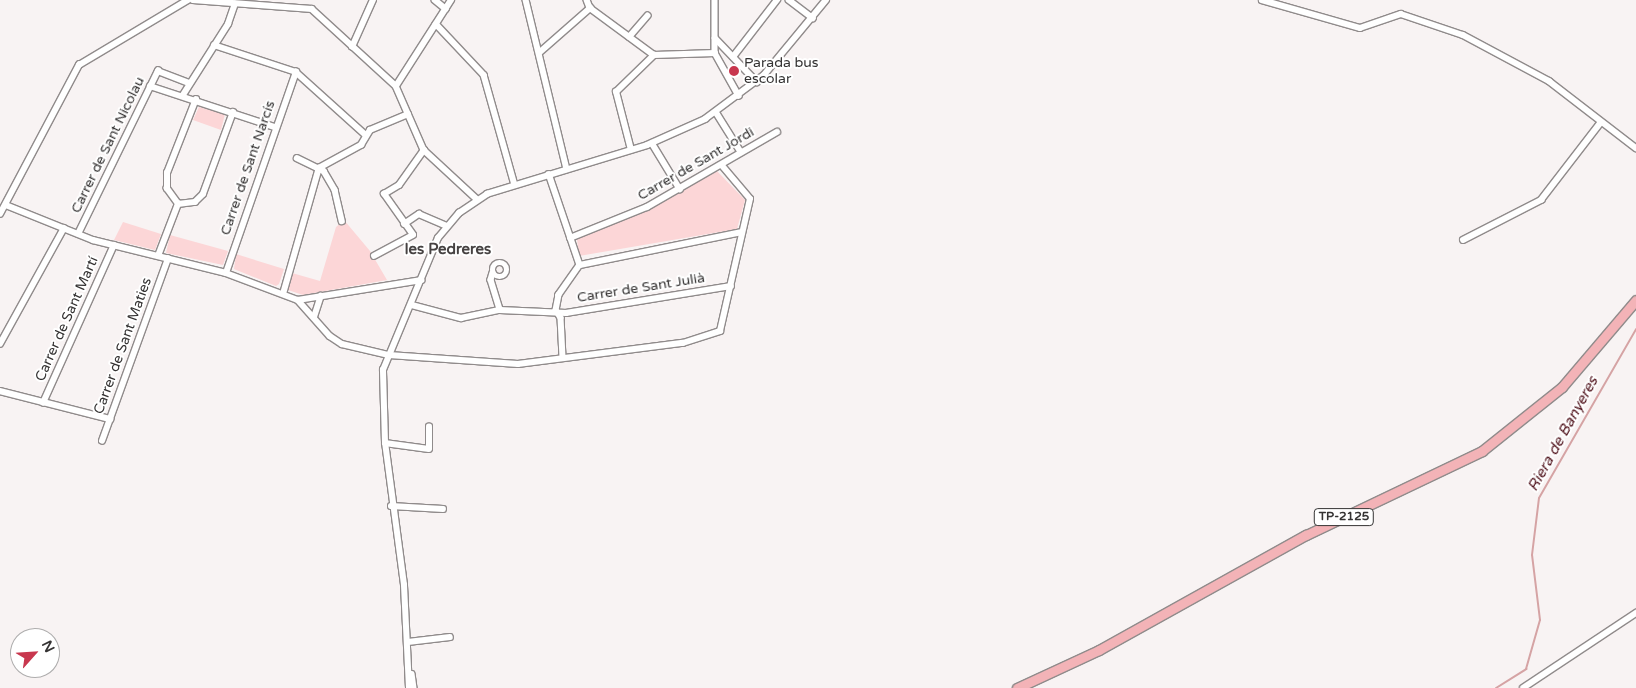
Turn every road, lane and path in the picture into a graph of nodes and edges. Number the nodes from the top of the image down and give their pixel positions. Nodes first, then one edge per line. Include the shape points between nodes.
1 (188, 0) edge
2 (193, 0) edge
3 (373, 0) edge
4 (435, 0) edge
5 (451, 0) edge
6 (526, 0) edge
7 (587, 0) edge
8 (715, 0) edge
9 (777, 0) edge
10 (789, 0) edge
11 (826, 0) edge
12 (1262, 0) edge
13 (281, 3) edge
14 (235, 4) junction
15 (590, 8) junction
16 (446, 9) junction
17 (647, 16) dead end
18 (813, 18) junction
19 (436, 24) junction
20 (629, 37) junction
21 (715, 38) junction
22 (214, 45) junction
23 (352, 47) junction
24 (540, 52) junction
25 (715, 53) junction
26 (654, 55) junction
27 (732, 56) junction
28 (296, 72) junction
29 (190, 82) junction
30 (756, 82) junction
31 (150, 86) junction
32 (396, 86) junction
33 (183, 95) junction
34 (739, 96) junction
35 (196, 99) junction
36 (233, 112) junction
37 (716, 112) junction
38 (408, 114) junction
39 (1601, 122) junction
40 (275, 127) junction
41 (777, 132) dead end
42 (366, 135) junction
43 (652, 143) junction
44 (1636, 148) edge
45 (424, 150) junction
46 (630, 150) junction
47 (741, 152) junction
48 (297, 158) dead end
49 (722, 166) junction
50 (319, 168) junction
51 (567, 169) junction
52 (549, 174) junction
53 (515, 184) junction
54 (680, 189) junction
55 (477, 199) junction
56 (178, 204) junction
57 (6, 205) junction
58 (0, 214) edge
59 (342, 221) dead end
60 (404, 224) junction
61 (447, 226) junction
62 (64, 228) junction
63 (742, 232) junction
64 (78, 234) junction
65 (570, 238) junction
66 (1463, 240) dead end
67 (114, 245) junction
68 (158, 256) junction
69 (374, 256) dead end
70 (168, 259) junction
71 (580, 265) junction
72 (226, 273) junction
73 (494, 276) dead end
74 (421, 280) junction
75 (731, 286) junction
76 (283, 294) junction
77 (321, 296) junction
78 (298, 300) junction
79 (1636, 300) edge
80 (412, 305) junction
81 (500, 310) junction
82 (556, 310) junction
83 (314, 318) junction
84 (0, 344) edge
85 (389, 355) junction
86 (564, 358) junction
87 (0, 392) edge
88 (43, 403) junction
89 (110, 418) junction
90 (429, 427) dead end
91 (102, 441) dead end
92 (385, 444) junction
93 (391, 506) junction
94 (443, 509) dead end
95 (1636, 613) edge
96 (450, 637) dead end
97 (408, 642) junction
98 (409, 688) edge
99 (414, 688) edge
100 (1017, 688) edge
101 (1523, 688) edge

1 - 57 street via 79,65
2 - 14 street
3 - 23 street
4 - 16 street
5 - 16 street
6 - 24 street
7 - 15 street
8 - 21 street
9 - 27 street
10 - 18 street
11 - 18 street
12 - 39 street via 1360,28 1398,14 1418,18 1504,54 1549,81
13 - 14 street
13 - 23 street via 312,10
14 - 22 street
15 - 20 street
15 - 24 street
16 - 19 street
17 - 20 street
18 - 30 street
19 - 32 street
19 - 53 street via 484,75
20 - 26 street
21 - 25 street
21 - 27 street
22 - 28 street
22 - 29 street
23 - 32 street
24 - 51 street
25 - 26 street
25 - 34 street
26 - 46 street via 616,92
27 - 30 street
28 - 40 street, Carrer de Sant Narcís
28 - 42 street
29 - 31 street, Carrer de Sant Nicolau via 158,71
29 - 33 street
30 - 34 street
31 - 33 street
31 - 64 street, Carrer de Sant Nicolau
32 - 38 street
33 - 35 street
34 - 37 street
35 - 36 street
35 - 56 street via 167,173 167,189
36 - 40 street
36 - 56 street via 203,194 195,202
37 - 43 street
37 - 47 street
38 - 42 street
38 - 45 street
39 - 44 street
39 - 66 street via 1539,202
40 - 72 street, Carrer de Sant Narcís
41 - 47 street, Carrer de Sant Jordi
42 - 50 street via 361,144
43 - 46 street
43 - 54 street
45 - 55 street
45 - 60 street via 399,185 384,194
46 - 51 street
47 - 49 street, Carrer de Sant Jordi
48 - 50 street
49 - 54 street, Carrer de Sant Jordi
49 - 63 street via 750,199
50 - 59 street via 336,190
50 - 76 street
51 - 52 street
52 - 53 street
52 - 65 street
53 - 55 street
54 - 65 street, Carrer de Sant Jordi via 648,207
55 - 61 street
56 - 68 street
57 - 58 street
57 - 62 street
60 - 61 street via 419,214
60 - 69 street via 413,235
61 - 74 street via 433,246
62 - 64 street
62 - 84 street
63 - 71 street
63 - 75 street
64 - 67 street
65 - 71 street
67 - 68 street
67 - 88 street, Carrer de Sant Martí
68 - 70 street
70 - 72 street
70 - 89 street, Carrer de Sant Maties
71 - 82 street via 559,295
72 - 76 street
73 - 81 street
74 - 77 street
74 - 80 street
75 - 82 street, Carrer de Sant Julià via 566,314
75 - 86 street via 722,329 718,332 683,343
76 - 78 street
77 - 78 street
77 - 83 street
78 - 83 street
79 - 100 main road, TP-2125 via 1562,387 1482,451 1306,535 1099,650
80 - 81 street, Carrer de Sant Julià via 461,318
80 - 85 street
81 - 82 street, Carrer de Sant Julià
82 - 86 street via 561,318
83 - 85 street via 342,344
85 - 86 street via 484,364
85 - 92 street via 383,370
87 - 88 street
88 - 89 street
89 - 91 street, Carrer de Sant Maties
90 - 92 street via 429,449
92 - 93 street
93 - 94 street
93 - 97 street via 404,584
95 - 101 street
96 - 97 street
97 - 98 street
97 - 99 street

